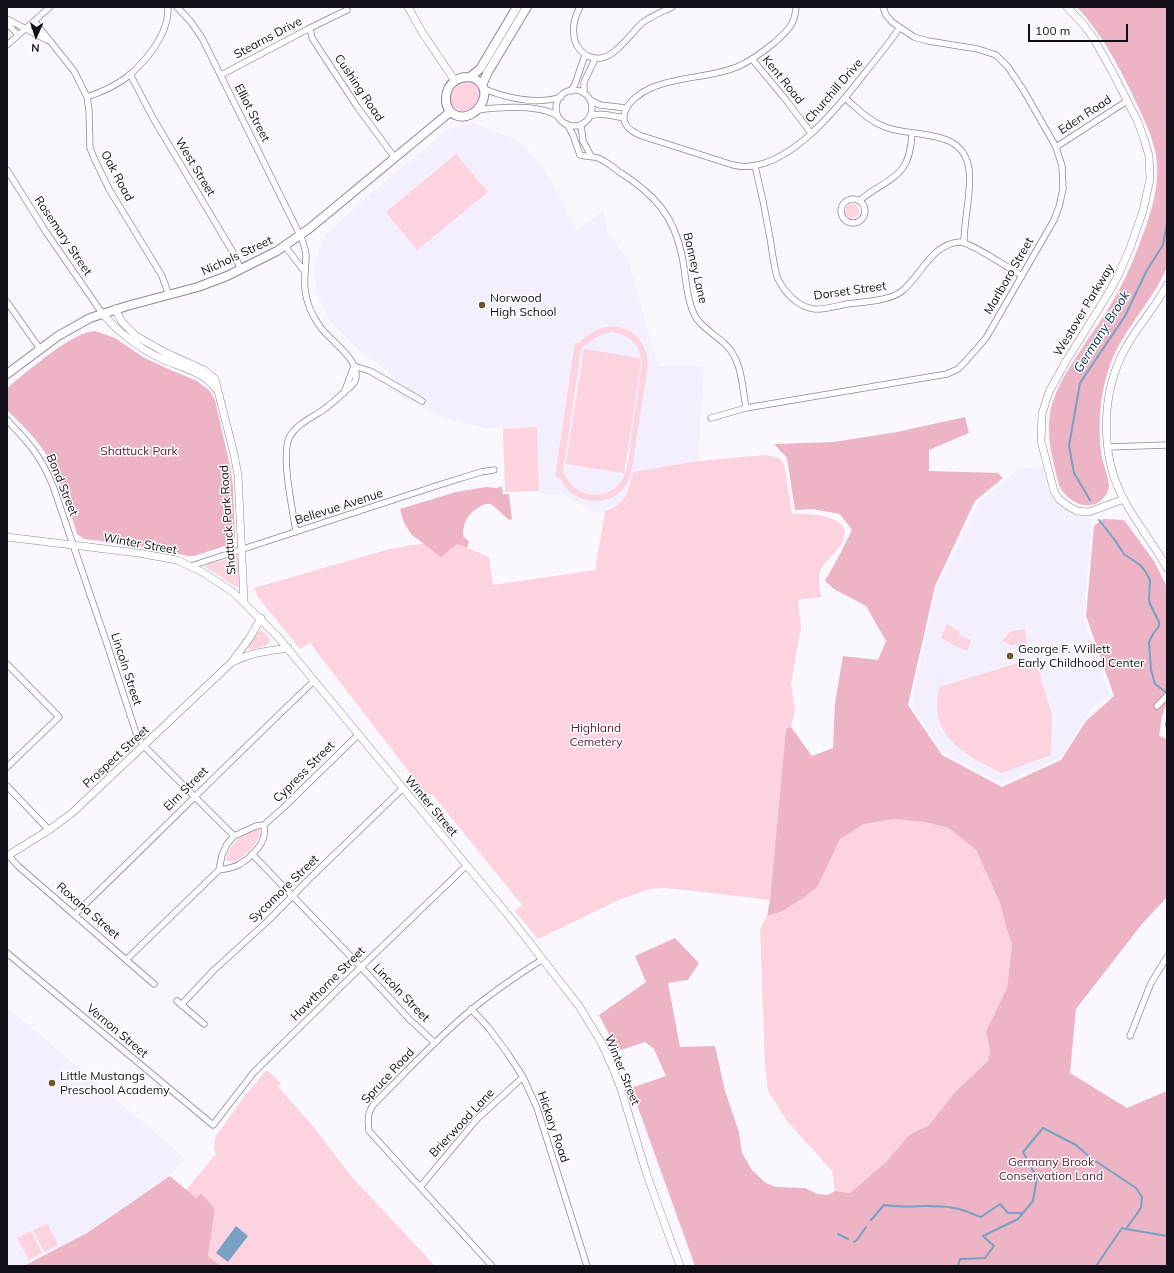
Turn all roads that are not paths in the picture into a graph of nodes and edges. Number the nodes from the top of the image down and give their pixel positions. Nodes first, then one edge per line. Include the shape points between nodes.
1 (50, 7) edge
2 (168, 7) edge
3 (177, 7) edge
4 (408, 7) edge
5 (517, 7) edge
6 (527, 7) edge
7 (580, 7) edge
8 (672, 7) edge
9 (796, 7) edge
10 (883, 7) edge
11 (1067, 7) edge
12 (347, 10) dead end
13 (7, 19) edge
14 (34, 21) junction
15 (7, 23) edge
16 (310, 28) junction
17 (899, 28) junction
18 (26, 29) junction
19 (18, 35) junction
20 (51, 43) junction
21 (7, 45) edge
22 (585, 54) junction
23 (595, 59) junction
24 (752, 59) junction
25 (130, 74) junction
26 (221, 75) junction
27 (470, 77) junction
28 (454, 81) junction
29 (483, 87) junction
30 (571, 91) junction
31 (584, 93) junction
32 (561, 97) junction
33 (87, 98) junction
34 (845, 98) junction
35 (590, 100) junction
36 (1127, 101) junction
37 (477, 110) junction
38 (450, 112) junction
39 (625, 113) junction
40 (558, 116) junction
41 (590, 116) junction
42 (567, 124) junction
43 (581, 125) junction
44 (811, 133) junction
45 (912, 133) junction
46 (1056, 147) junction
47 (591, 156) junction
48 (395, 158) junction
49 (755, 166) junction
50 (7, 170) edge
51 (859, 201) junction
52 (300, 235) junction
53 (964, 242) junction
54 (285, 246) junction
55 (241, 270) junction
56 (304, 271) junction
57 (1021, 275) junction
58 (1167, 285) edge
59 (169, 295) junction
60 (7, 302) edge
61 (115, 309) junction
62 (102, 314) junction
63 (40, 349) junction
64 (182, 364) junction
65 (354, 366) junction
66 (7, 374) edge
67 (422, 401) dead end
68 (746, 408) junction
69 (712, 418) dead end
70 (7, 420) edge
71 (1167, 445) edge
72 (1108, 447) junction
73 (494, 470) dead end
74 (1124, 499) junction
75 (296, 532) junction
76 (7, 537) edge
77 (73, 545) junction
78 (242, 550) junction
79 (191, 566) junction
80 (1167, 568) edge
81 (244, 601) junction
82 (260, 618) junction
83 (288, 648) junction
84 (231, 663) junction
85 (7, 664) edge
86 (314, 681) junction
87 (1167, 696) edge
88 (1159, 704) dead end
89 (358, 734) junction
90 (144, 746) junction
91 (7, 766) edge
92 (7, 786) edge
93 (402, 788) junction
94 (194, 796) junction
95 (264, 825) junction
96 (49, 830) junction
97 (234, 836) junction
98 (252, 854) junction
99 (8, 855) edge
100 (466, 866) junction
101 (219, 870) junction
102 (293, 896) junction
103 (74, 914) junction
104 (7, 953) edge
105 (1167, 957) edge
106 (127, 959) junction
107 (543, 959) junction
108 (361, 967) junction
109 (154, 984) dead end
110 (471, 1009) junction
111 (204, 1024) dead end
112 (1130, 1036) dead end
113 (435, 1043) junction
114 (522, 1077) junction
115 (213, 1125) joint
116 (420, 1186) junction
117 (492, 1266) edge
118 (587, 1266) edge
119 (680, 1266) edge

1 - 14 street
2 - 25 street via 166,25 160,37 153,49
3 - 26 street, Elliot Street via 202,38
4 - 28 street
5 - 27 main road via 480,68
6 - 29 main road via 488,72
7 - 22 street via 573,32 578,48
8 - 23 street via 652,16 612,53
9 - 24 street via 795,17 787,31
10 - 17 street via 886,16
11 - 36 street, Westover Parkway via 1094,39
12 - 16 street, Stearns Drive
13 - 18 street, Oak Road
14 - 18 street
14 - 20 street, Oak Road
15 - 19 street
16 - 26 street, Stearns Drive
16 - 48 street, Cushing Road via 312,38
17 - 34 street, Churchill Drive
17 - 46 street, Marlboro Street via 921,39 978,49 996,55 1014,74
18 - 19 street
18 - 20 street, Oak Road
19 - 21 street
20 - 33 street, Oak Road via 74,71
22 - 23 street
22 - 30 street
23 - 31 street via 584,82
24 - 39 street via 728,70 651,88 634,98
24 - 44 street, Kent Road
25 - 33 street
25 - 55 street, West Street
26 - 52 street, Elliot Street
27 - 28 main road
27 - 29 main road via 478,80
28 - 38 main road via 446,98
29 - 32 street via 504,96 536,100
29 - 37 main road via 483,102
30 - 31 street
30 - 32 street
31 - 35 street
32 - 40 street via 557,106
33 - 59 street, Oak Road via 90,148 94,158 109,189 162,276
34 - 44 street, Churchill Drive
34 - 45 street via 877,124 896,131
35 - 39 street
35 - 41 street
36 - 46 street, Eden Road
36 - 74 street, Westover Parkway via 1141,130 1149,156 1150,179 1146,203 1127,257 1113,286 1049,392 1042,414 1041,436 1054,491 1068,506 1077,511 1089,512
37 - 38 main road via 464,116
37 - 40 street via 521,108 546,111
38 - 48 main road, Nichols Street
39 - 41 street
39 - 49 street, Churchill Drive via 630,130 642,136 733,165
40 - 42 street
41 - 43 street
42 - 43 street
42 - 47 street via 580,155
43 - 47 street via 583,141
44 - 49 street, Churchill Drive via 782,154
45 - 51 street via 909,155 902,170
45 - 53 street via 938,136 954,144 966,159 970,185
46 - 57 street, Marlboro Street via 1064,175 1063,189 1054,220
47 - 68 street, Bonney Lane via 602,160 635,182 657,201 669,218 676,230 695,315 699,322 725,344 738,361
48 - 52 main road, Nichols Street
49 - 53 street, Dorset Street via 777,278 787,294 802,305 814,309 893,296 909,285 940,249
50 - 62 street, Rosemary Street
51 - 51 street via 864,207 864,214 859,221 848,221 842,216 843,205 848,200
52 - 54 main road, Nichols Street
52 - 56 street, Elliot Street via 306,254
53 - 57 street
54 - 55 main road, Nichols Street
54 - 56 street
55 - 59 main road, Nichols Street
56 - 65 street, Elliot Street via 306,297 313,313 321,328
57 - 68 street, Marlboro Street via 986,338 965,362 947,374
58 - 72 street via 1128,344 1119,363 1108,406
59 - 61 main road, Nichols Street
60 - 63 street
61 - 62 main road, Nichols Street
61 - 64 street, Shattuck Park Road via 122,322 136,336
62 - 63 main road, Nichols Street via 68,329
62 - 64 street, Shattuck Park Road via 133,343 154,355
63 - 66 main road, Nichols Street
64 - 78 street, Shattuck Park Road via 205,378 219,392 238,475
65 - 67 street via 370,370
65 - 75 street via 344,393 298,427 290,436 286,465
68 - 69 street, Marlboro Street
70 - 77 street, Bond Street via 44,465
71 - 72 street
72 - 74 street
73 - 75 street, Bellevue Avenue via 442,484
74 - 80 street
75 - 78 street, Bellevue Avenue
76 - 77 street, Winter Street
77 - 79 street, Winter Street via 152,555
77 - 90 street, Lincoln Street via 135,731
78 - 79 street, Bellevue Avenue
78 - 81 street, Shattuck Park Road
79 - 81 street, Winter Street via 218,581
81 - 82 street, Winter Street
82 - 83 street, Winter Street
82 - 84 street, Prospect Street via 249,639
83 - 84 street, Prospect Street via 249,655
83 - 86 street, Winter Street
84 - 90 street, Prospect Street
85 - 91 street via 59,717
86 - 89 street, Winter Street
86 - 94 street, Elm Street
87 - 88 street
89 - 93 street, Winter Street
89 - 95 street, Cypress Street
90 - 94 street, Lincoln Street
90 - 96 street, Prospect Street via 72,813
92 - 96 street
93 - 100 street, Winter Street
93 - 102 street, Sycamore Street
94 - 97 street, Lincoln Street
94 - 103 street, Elm Street
95 - 97 street, Cypress Street
95 - 98 street via 262,843
96 - 99 street, Prospect Street
97 - 101 street via 222,855
98 - 101 street via 241,864
98 - 102 street, Lincoln Street
99 - 103 street, Roxana Street
100 - 107 street, Winter Street
100 - 108 street, Hawthorne Street
101 - 106 street
102 - 108 street, Lincoln Street
102 - 111 street, Sycamore Street via 179,1003
103 - 106 street, Roxana Street
104 - 115 street, Vernon Street
105 - 112 street via 1151,983
106 - 109 street, Roxana Street
107 - 110 street, Spruce Road
107 - 119 street, Winter Street via 579,1006 612,1066
108 - 113 street, Lincoln Street
108 - 115 street, Hawthorne Street via 254,1072
110 - 113 street, Spruce Road
110 - 114 street, Hickory Road via 488,1027
113 - 116 street, Spruce Road via 373,1105 367,1118 369,1131
114 - 116 street, Brierwood Lane via 477,1119
114 - 118 street, Hickory Road via 537,1108
116 - 117 street, Spruce Road

